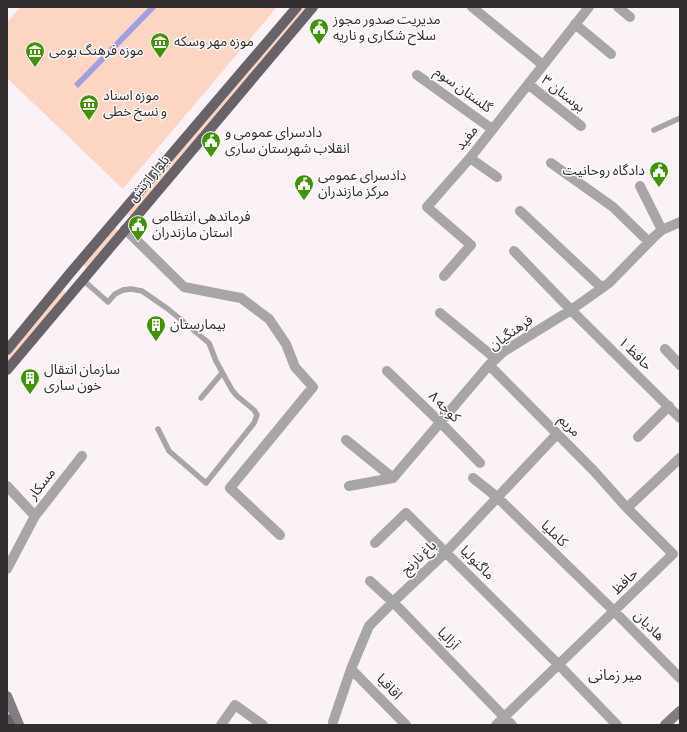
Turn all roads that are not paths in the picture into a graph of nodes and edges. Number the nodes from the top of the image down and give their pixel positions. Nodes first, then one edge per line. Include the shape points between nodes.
1 (296, 7) edge
2 (313, 7) edge
3 (472, 7) edge
4 (589, 7) edge
5 (618, 7) edge
6 (630, 17) dead end
7 (575, 24) junction
8 (611, 54) dead end
9 (543, 65) junction
10 (417, 75) dead end
11 (528, 84) junction
12 (680, 118) edge
13 (581, 126) dead end
14 (492, 129) junction
15 (654, 130) dead end
16 (470, 158) junction
17 (550, 163) dead end
18 (497, 177) dead end
19 (640, 186) dead end
20 (520, 211) dead end
21 (115, 221) junction
22 (680, 222) edge
23 (125, 229) junction
24 (662, 230) junction
25 (649, 242) junction
26 (514, 251) dead end
27 (72, 271) junction
28 (444, 276) dead end
29 (82, 280) junction
30 (602, 288) junction
31 (571, 310) junction
32 (440, 313) dead end
33 (665, 349) dead end
34 (7, 350) edge
35 (493, 362) junction
36 (680, 365) edge
37 (7, 370) edge
38 (387, 371) dead end
39 (222, 373) junction
40 (201, 398) dead end
41 (669, 406) junction
42 (680, 418) edge
43 (440, 422) junction
44 (158, 430) dead end
45 (557, 434) junction
46 (638, 437) dead end
47 (346, 440) dead end
48 (82, 456) dead end
49 (680, 458) edge
50 (480, 463) dead end
51 (393, 478) junction
52 (473, 478) dead end
53 (7, 486) edge
54 (350, 486) dead end
55 (497, 498) junction
56 (627, 508) junction
57 (35, 516) junction
58 (280, 535) dead end
59 (375, 543) dead end
60 (446, 552) junction
61 (677, 558) edge
62 (7, 569) edge
63 (370, 580) dead end
64 (393, 602) junction
65 (614, 611) junction
66 (559, 665) junction
67 (351, 669) junction
68 (680, 678) edge
69 (7, 696) edge
70 (680, 710) edge
71 (504, 717) junction
72 (7, 719) edge
73 (333, 722) dead end
74 (10, 725) edge
75 (20, 725) edge
76 (222, 725) edge
77 (263, 725) edge
78 (406, 725) edge
79 (496, 725) edge
80 (512, 725) edge
81 (617, 725) edge
82 (665, 725) edge

1 - 21 main road, بلوار ارتش
2 - 23 main road, بلوار ارتش
3 - 9 street
4 - 7 street, مفید
5 - 6 street
7 - 8 street
7 - 9 street, مفید
9 - 11 street, مفید
10 - 14 street, گلستان سوم
11 - 13 street, بوستان ۳
11 - 14 street, مفید
12 - 15 lane
14 - 16 street, مفید
16 - 18 street
16 - 28 street, مفید via 427,207 471,245
17 - 25 street via 613,207
19 - 24 street
20 - 30 street
21 - 23 main road
21 - 27 main road, بلوار ارتش
22 - 24 street, فرهنگیان
23 - 29 main road, بلوار ارتش
23 - 58 street via 184,287 241,298 269,320 286,344 295,368 313,386 230,488
24 - 25 street, فرهنگیان
25 - 30 street, فرهنگیان via 610,283
26 - 31 street, حافظ ۱
27 - 29 main road
27 - 34 main road, بلوار ارتش
29 - 37 main road, بلوار ارتش
29 - 39 lane via 108,302 123,290 142,291 209,343
30 - 31 street, فرهنگیان
31 - 35 street, فرهنگیان via 503,352
31 - 41 street, حافظ ۱
32 - 35 street, مریم
33 - 36 street
35 - 43 street, فرهنگیان
35 - 45 street, مریم
38 - 43 street, کوچه ۸
39 - 40 lane
39 - 44 lane via 232,390 257,415 254,423 206,483 169,452
41 - 42 street, حافظ ۱
41 - 46 street
43 - 50 street, کوچه ۸
43 - 51 street, فرهنگیان
45 - 55 street, باغ نارنج
45 - 56 street, مریم
47 - 51 street
48 - 57 street, مسکار
49 - 56 street
51 - 54 street
52 - 55 street, کاملیا
53 - 57 street, مسکار
55 - 60 street, باغ نارنج
55 - 65 street, کاملیا
56 - 61 street, حافظ
57 - 62 street
59 - 60 street, ماگنولیا via 406,512
60 - 64 street, باغ نارنج
60 - 66 street, ماگنولیا
61 - 65 street, حافظ
63 - 64 street, آزالیا
64 - 67 street, باغ نارنج via 369,626
64 - 71 street, آزالیا
65 - 66 street, حافظ
65 - 68 street, هادیان
66 - 71 street, حافظ
66 - 81 street, ماگنولیا
67 - 73 street, باغ نارنج
67 - 78 street, اقاقیا
69 - 75 main road
70 - 82 main road
71 - 79 street, حافظ
71 - 80 street, آزالیا
72 - 74 main road
76 - 77 street via 235,704

